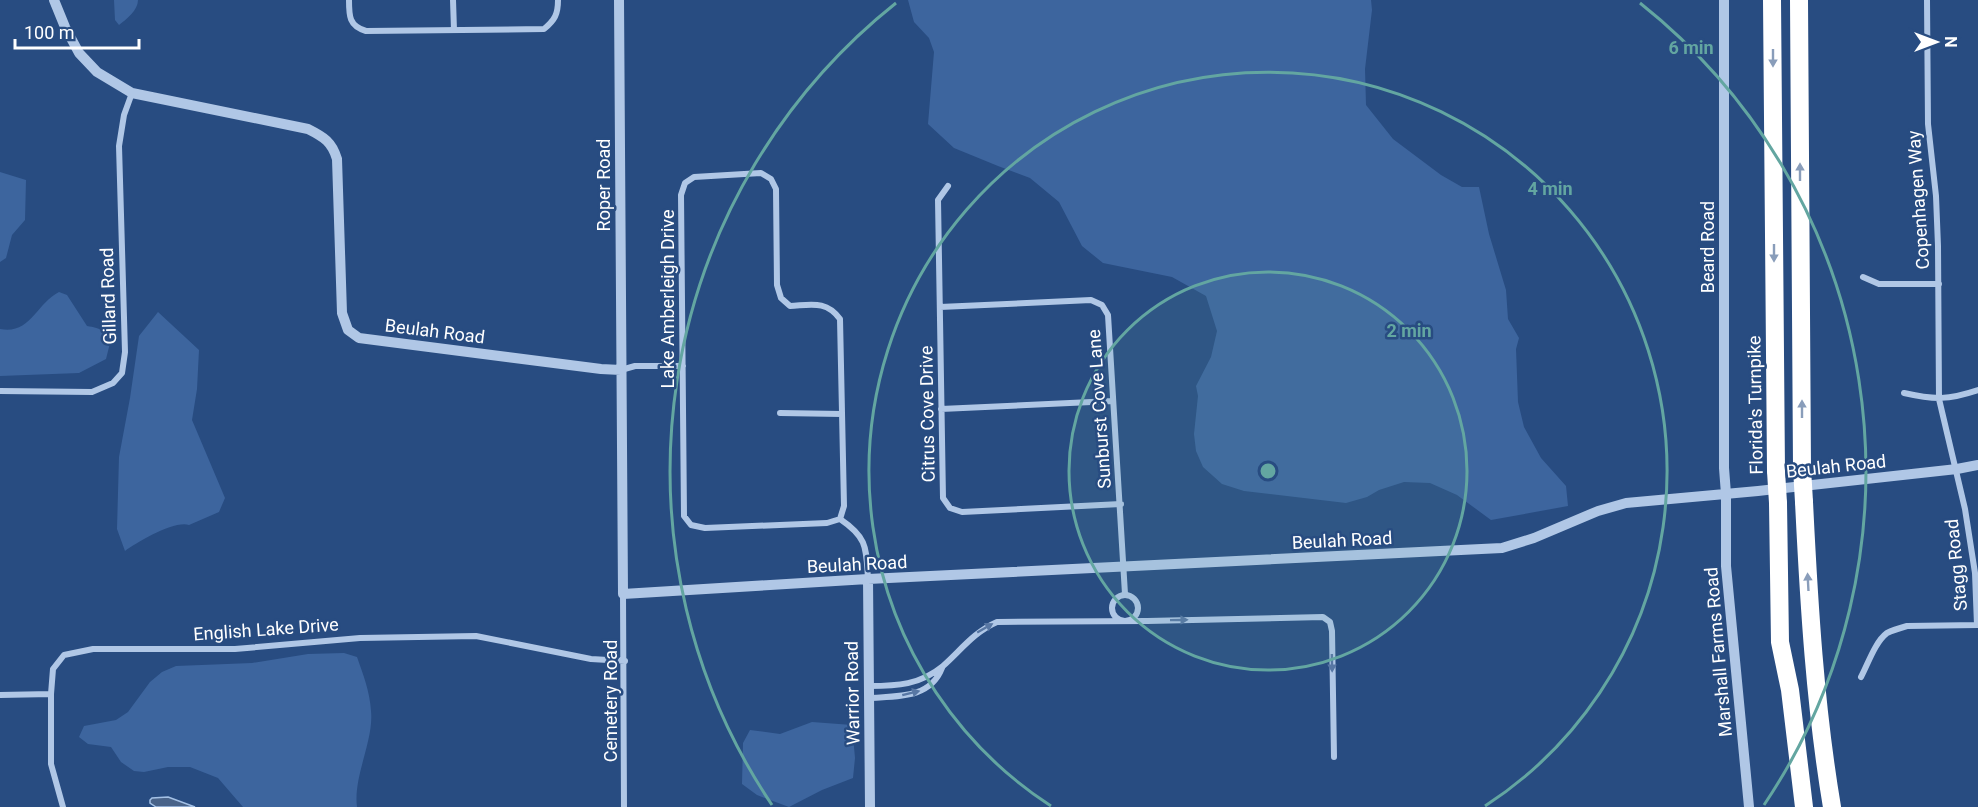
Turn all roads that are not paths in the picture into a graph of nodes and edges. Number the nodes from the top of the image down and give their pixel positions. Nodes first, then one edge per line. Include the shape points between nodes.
1 (54, 0) edge
2 (349, 0) edge
3 (453, 0) edge
4 (558, 0) edge
5 (619, 0) edge
6 (1724, 0) edge
7 (1772, 0) edge
8 (1799, 0) edge
9 (1928, 0) edge
10 (454, 30) junction
11 (132, 93) junction
12 (948, 186) dead end
13 (1863, 277) dead end
14 (1939, 284) junction
15 (940, 307) junction
16 (683, 366) junction
17 (621, 370) junction
18 (1978, 390) edge
19 (0, 391) edge
20 (1904, 393) dead end
21 (1939, 399) junction
22 (1113, 401) junction
23 (941, 409) junction
24 (780, 413) dead end
25 (842, 414) junction
26 (1978, 465) edge
27 (1957, 469) junction
28 (1726, 494) junction
29 (1120, 504) junction
30 (840, 519) junction
31 (1124, 567) junction
32 (868, 579) junction
33 (624, 594) junction
34 (1125, 594) junction
35 (1125, 621) junction
36 (1810, 622) junction
37 (1977, 625) edge
38 (1780, 642) junction
39 (625, 661) junction
40 (942, 667) junction
41 (1861, 677) dead end
42 (869, 686) junction
43 (51, 694) junction
44 (0, 695) edge
45 (869, 698) junction
46 (1334, 756) dead end
47 (63, 807) edge
48 (624, 807) edge
49 (870, 807) edge
50 (1749, 807) edge
51 (1791, 807) edge
52 (1804, 807) edge
53 (1832, 807) edge
54 (1844, 807) edge

1 - 11 street, Beulah Road via 79,53 97,72
2 - 10 street via 351,22 366,31
3 - 10 street
4 - 10 street via 558,13 544,28
5 - 17 street, Roper Road
6 - 28 street, Beard Road
7 -> 38 highway, Florida's Turnpike, bridge
36 -> 8 highway, bridge via 1802,468
9 - 14 street, Copenhagen Way via 1928,124 1936,196
11 - 17 street, Beulah Road via 308,129 331,144 337,159 342,313 348,330 359,338
11 - 19 street, Gillard Road via 119,146 125,352 122,373 113,383 92,392
12 - 15 street, Citrus Cove Drive via 938,200
13 - 14 street via 1880,284
14 - 21 street, Copenhagen Way
15 - 22 street, Sunburst Cove Lane via 1091,300 1102,305 1108,315
15 - 23 street, Citrus Cove Drive
16 - 17 street via 635,366
16 - 25 street, Lake Amberleigh Drive via 681,195 685,183 694,177 761,173 771,178 776,189 777,285 781,298 790,306 823,305 840,319
16 - 30 street, Lake Amberleigh Drive via 684,516 691,525 705,528 827,523
17 - 33 street
18 - 21 street
20 - 21 street
21 - 27 street, Copenhagen Way
22 - 23 street
22 - 29 street, Sunburst Cove Lane
23 - 29 street, Citrus Cove Drive via 943,498 950,508 962,512
24 - 25 street
25 - 30 street, Lake Amberleigh Drive via 844,506
26 - 27 street, Beulah Road
27 - 28 street, Beulah Road
27 - 37 street, Stagg Road via 1975,573
28 - 31 street, Beulah Road via 1626,503 1502,548
28 - 50 street, Marshall Farms Road via 1727,576
29 - 31 street, Sunburst Cove Lane
30 - 32 street via 862,539
31 - 32 street, Beulah Road
31 - 34 street, Sunburst Cove Lane
32 - 33 street, Beulah Road
32 - 42 street, Warrior Road
33 - 39 street, Cemetery Road
34 - 35 street via 1134,598 1139,607 1135,617
34 - 35 street via 1115,598 1111,608 1116,618
40 -> 35 street via 983,628 997,622
35 -> 46 street via 1328,619 1332,631
36 - 53 highway
36 - 54 highway
37 - 41 street, Stagg Road via 1906,626 1887,634
38 - 51 highway via 1779,700
38 - 52 highway, Florida's Turnpike
39 - 43 street, English Lake Drive via 591,659 476,636 360,638 235,649 93,649 64,656 53,669
39 - 48 street, Cemetery Road
40 - 42 street via 911,684
45 -> 40 street via 912,695 934,682
42 - 45 street, Warrior Road
43 - 44 street
43 - 47 street, English Lake Drive via 51,764
45 - 49 street, Warrior Road

